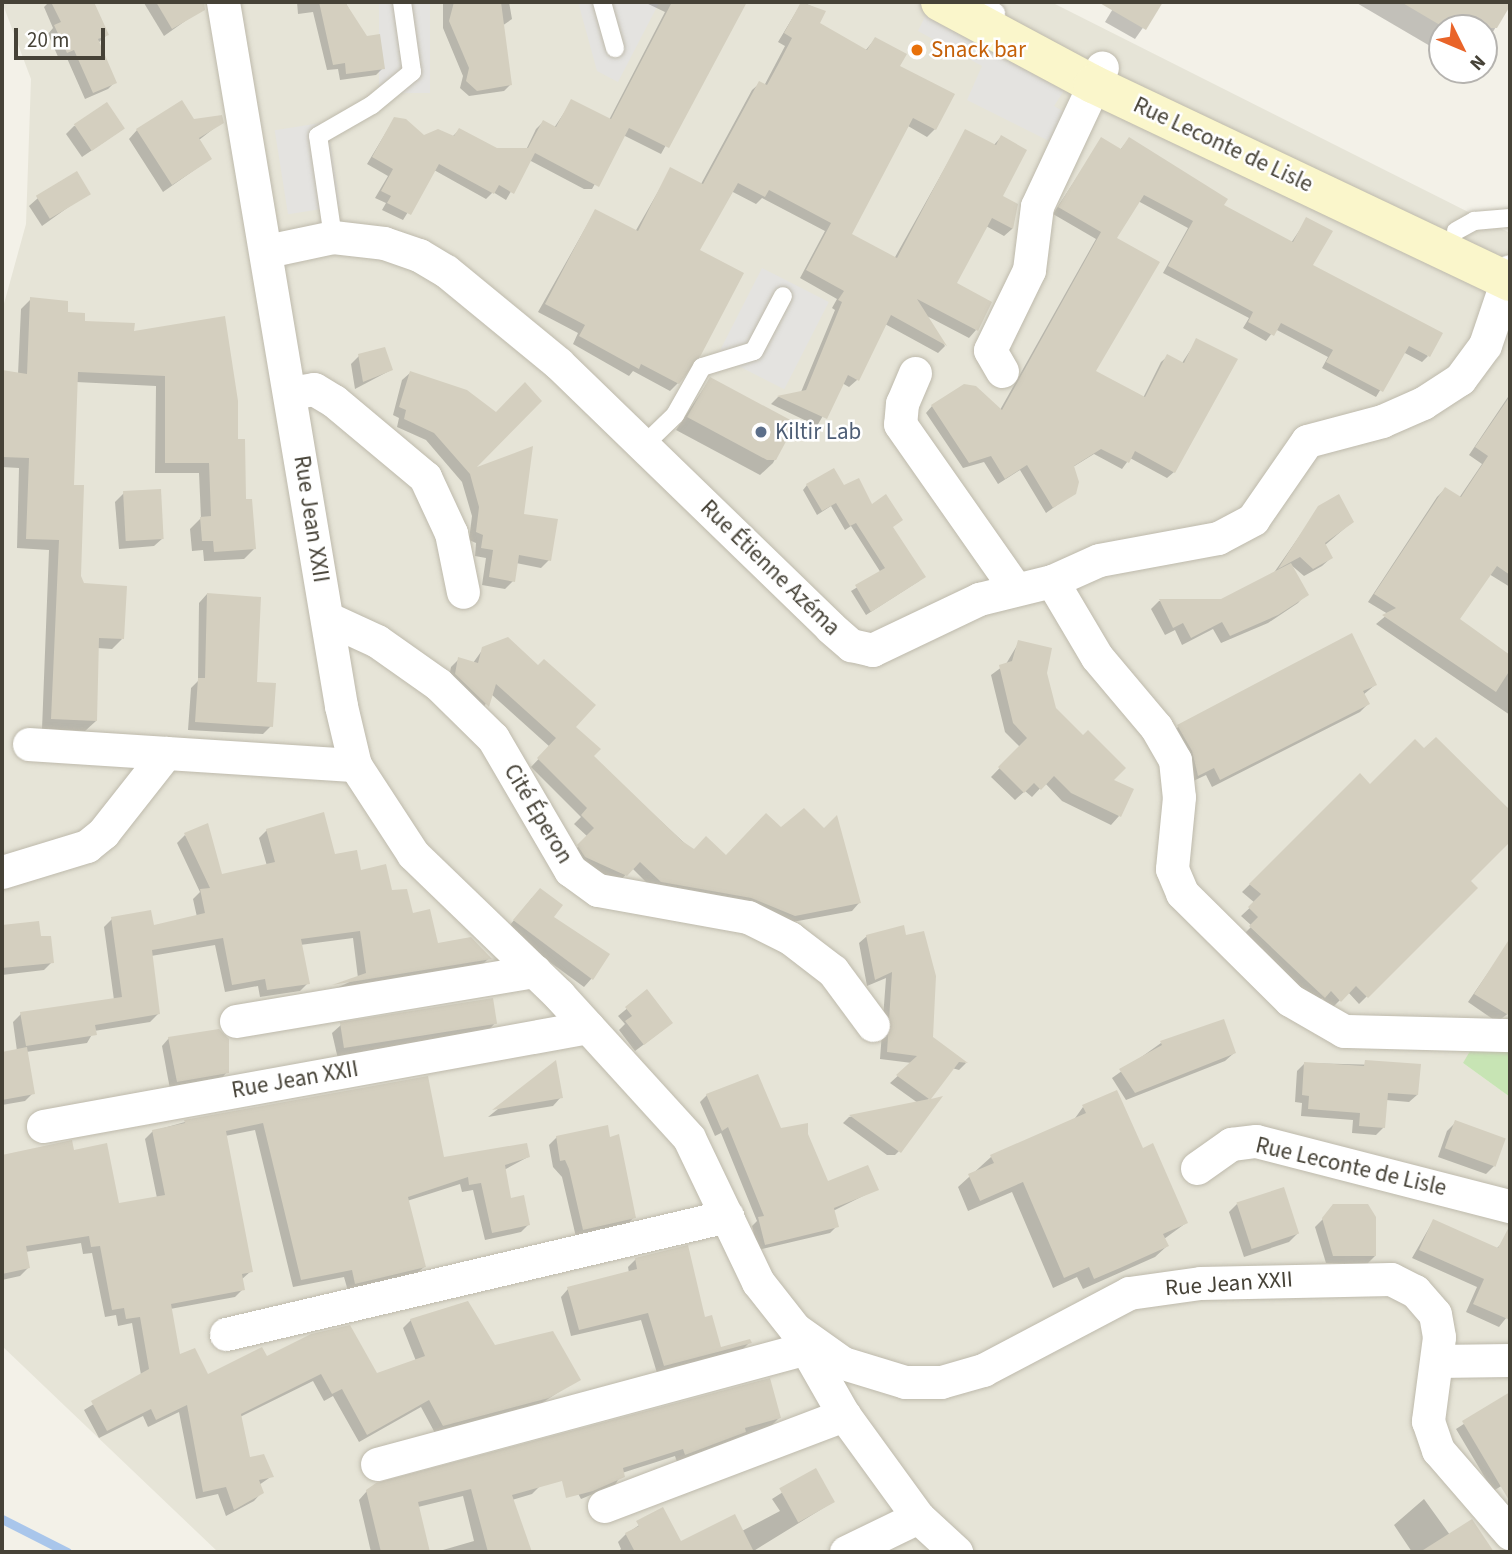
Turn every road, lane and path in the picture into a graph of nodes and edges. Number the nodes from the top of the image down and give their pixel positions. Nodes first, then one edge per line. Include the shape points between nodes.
1 (223, 2) edge
2 (402, 2) edge
3 (602, 2) edge
4 (940, 2) edge
5 (985, 6) edge
6 (615, 48) dead end
7 (1097, 75) junction
8 (1510, 218) edge
9 (1456, 231) junction
10 (333, 237) junction
11 (267, 251) junction
12 (1509, 272) edge
13 (783, 296) dead end
14 (1002, 371) dead end
15 (915, 373) dead end
16 (291, 393) junction
17 (643, 446) junction
18 (1052, 580) junction
19 (1015, 589) junction
20 (463, 592) dead end
21 (327, 618) junction
22 (29, 744) dead end
23 (166, 753) junction
24 (355, 765) junction
25 (2, 872) edge
26 (535, 971) junction
27 (236, 1021) dead end
28 (873, 1026) dead end
29 (588, 1027) junction
30 (1510, 1035) edge
31 (43, 1126) dead end
32 (1197, 1168) dead end
33 (1510, 1206) edge
34 (727, 1216) junction
35 (226, 1334) dead end
36 (800, 1338) junction
37 (1510, 1360) edge
38 (1437, 1361) junction
39 (844, 1416) junction
40 (377, 1464) dead end
41 (604, 1506) dead end
42 (918, 1517) junction
43 (1510, 1533) edge
44 (846, 1552) edge
45 (956, 1552) edge

1 - 11 street, Rue Jean XXII
2 - 10 lane via 412,72 372,104 318,135
3 - 6 lane
4 - 7 main road, Rue Leconte de Lisle
5 - 7 main road, Rue Leconte de Lisle
7 - 9 main road, Rue Leconte de Lisle
7 - 12 main road, Rue Leconte de Lisle
7 - 14 street via 1037,206 1029,270 990,350
8 - 9 lane via 1474,221
9 - 12 main road, Rue Leconte de Lisle
10 - 11 street, Rue Étienne Azéma
10 - 17 street, Rue Étienne Azéma via 384,243 419,254 446,271 558,363
11 - 16 street, Rue Jean XXII
12 - 18 street, Rue Étienne Azéma via 1485,345 1460,379 1423,403 1382,421 1307,441 1253,519 1218,538 1099,560
13 - 17 lane via 754,351 702,367 675,415
15 - 19 street via 902,403 900,424
16 - 20 street via 314,390 334,401 425,477 451,533
16 - 21 street, Rue Jean XXII
17 - 19 street, Rue Étienne Azéma via 851,645 872,650 979,599
18 - 19 street, Rue Étienne Azéma
18 - 30 street via 1097,657 1156,727 1175,760 1179,797 1172,869 1191,903 1290,1000 1344,1031
21 - 24 street, Rue Jean XXII
21 - 28 street, Cité Éperon via 377,640 428,677 493,738 570,870 598,890 748,917 833,971
22 - 23 street
23 - 24 street
23 - 25 street via 103,833 87,846
24 - 26 street, Rue Jean XXII via 413,854
26 - 27 street
26 - 29 street, Rue Jean XXII
29 - 31 street, Rue Jean XXII
29 - 34 street, Rue Jean XXII via 689,1138
32 - 33 street, Rue Leconte de Lisle via 1231,1144 1256,1141
34 - 35 street
34 - 36 street, Rue Jean XXII via 758,1282
36 - 38 street, Rue Jean XXII via 843,1363 905,1382 942,1382 983,1370 1129,1293 1200,1283 1391,1279 1427,1301 1435,1314
36 - 39 street, Rue Jean XXII
36 - 40 street
37 - 38 street
38 - 43 street, Rue Jean XXII via 1428,1420 1438,1450
39 - 41 street
39 - 42 street, Rue Jean XXII
42 - 44 street
42 - 45 street, Rue Jean XXII

